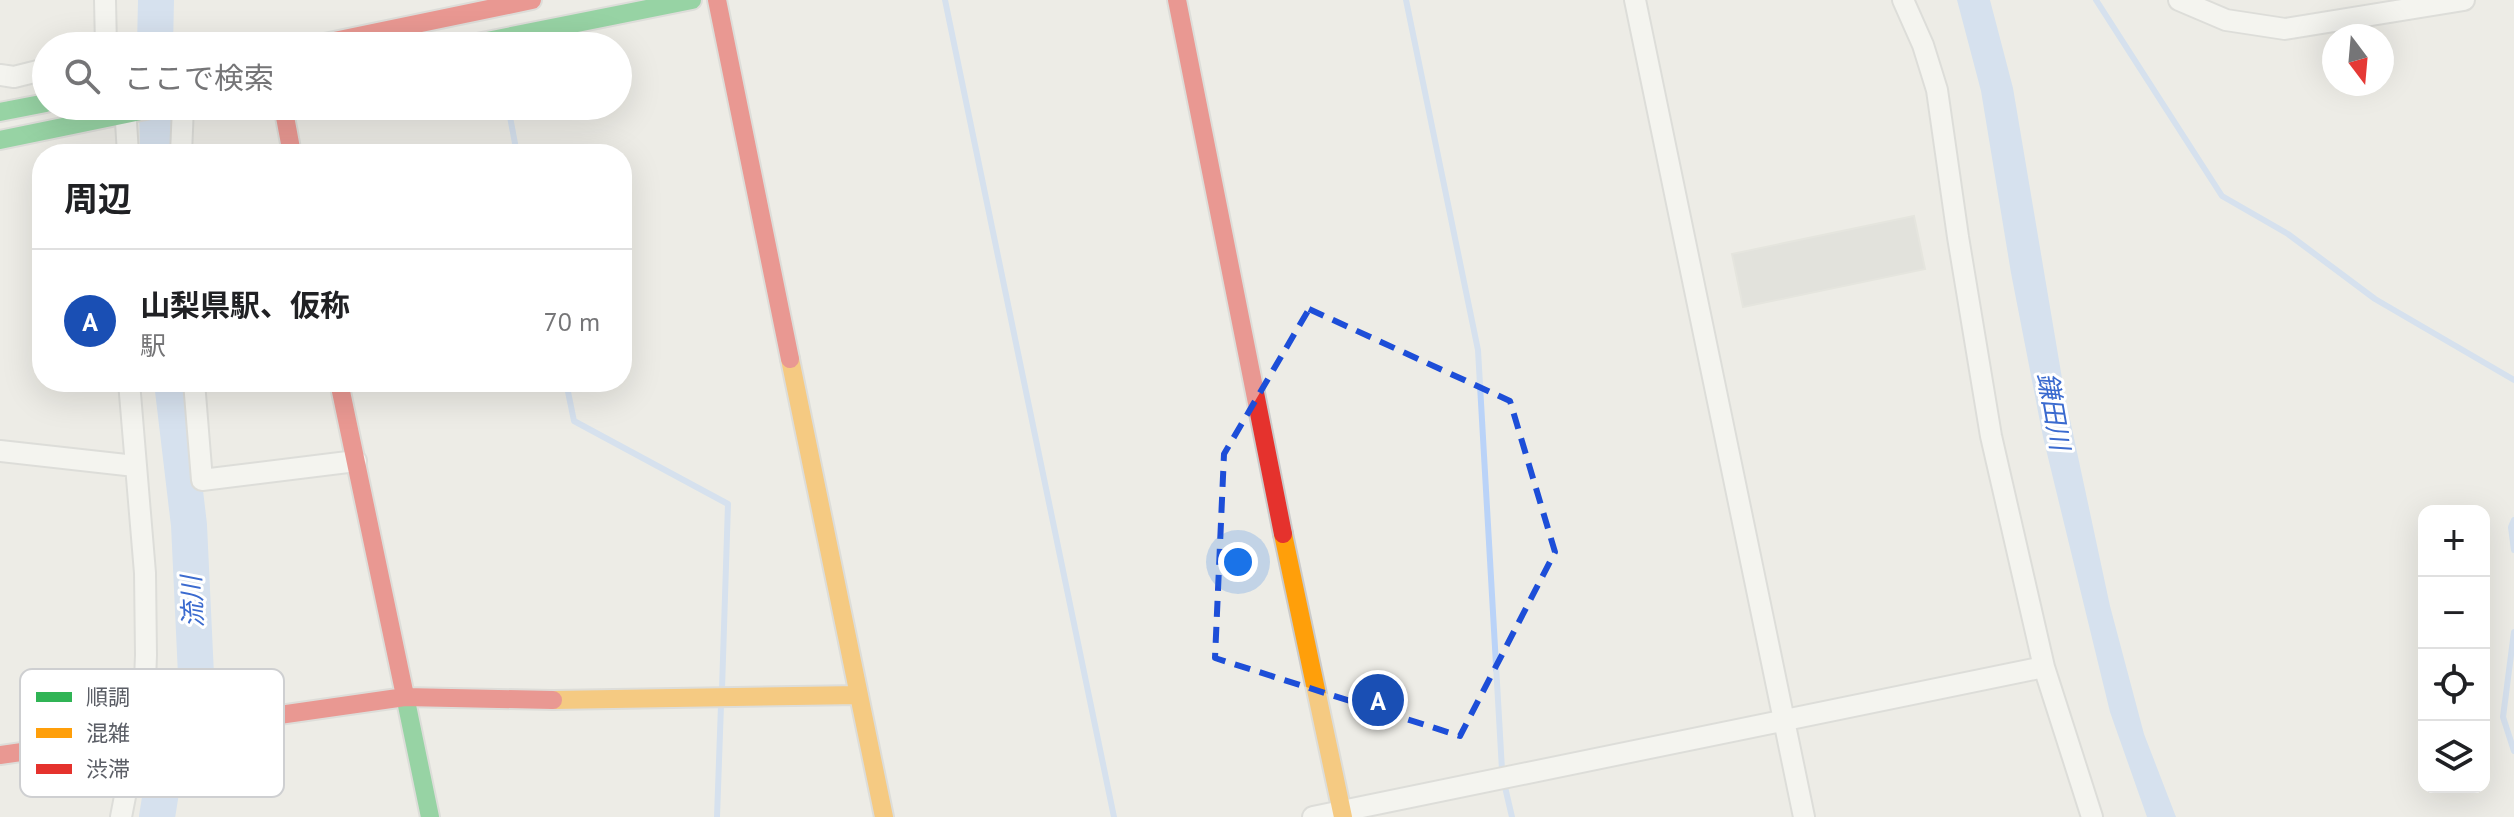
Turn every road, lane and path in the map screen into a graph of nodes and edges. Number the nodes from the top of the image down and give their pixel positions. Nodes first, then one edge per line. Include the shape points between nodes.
1 (105, 0) edge
2 (532, 0) edge
3 (692, 0) edge
4 (717, 0) edge
5 (1177, 0) edge
6 (1635, 0) edge
7 (1903, 0) edge
8 (2179, 0) edge
9 (2464, 0) edge
10 (106, 32) edge
11 (378, 32) edge
12 (532, 32) edge
13 (32, 72) edge
14 (0, 75) edge
15 (32, 106) edge
16 (0, 112) edge
17 (89, 120) edge
18 (129, 120) edge
19 (182, 120) edge
20 (286, 120) edge
21 (0, 140) edge
22 (128, 144) edge
23 (181, 144) edge
24 (290, 144) edge
25 (130, 392) edge
26 (195, 392) edge
27 (341, 392) edge
28 (0, 451) edge
29 (356, 461) junction
30 (135, 466) junction
31 (2044, 667) junction
32 (145, 669) edge
33 (859, 695) junction
34 (405, 697) junction
35 (284, 714) edge
36 (1784, 720) junction
37 (20, 752) edge
38 (0, 755) edge
39 (126, 797) edge
40 (1342, 814) edge
41 (121, 817) edge
42 (430, 817) edge
43 (884, 817) edge
44 (1313, 817) edge
45 (1804, 817) edge
46 (2092, 817) edge

1 - 10 street
2 - 11 street
3 - 12 street
4 - 33 street
5 - 40 street
6 - 36 street
7 - 31 street via 1937,90 1991,436
8 - 9 street via 2226,20 2285,29
13 - 14 street
15 - 16 street
17 - 21 street
18 - 22 street
19 - 23 street
20 - 24 street
25 - 30 street
26 - 29 street via 202,480
27 - 29 street
28 - 30 street
29 - 34 street
30 - 32 street via 145,573
31 - 36 street
31 - 46 street
33 - 34 street
33 - 43 street
34 - 35 street
34 - 42 street
36 - 40 street
36 - 45 street
37 - 38 street
39 - 41 street
40 - 44 street

